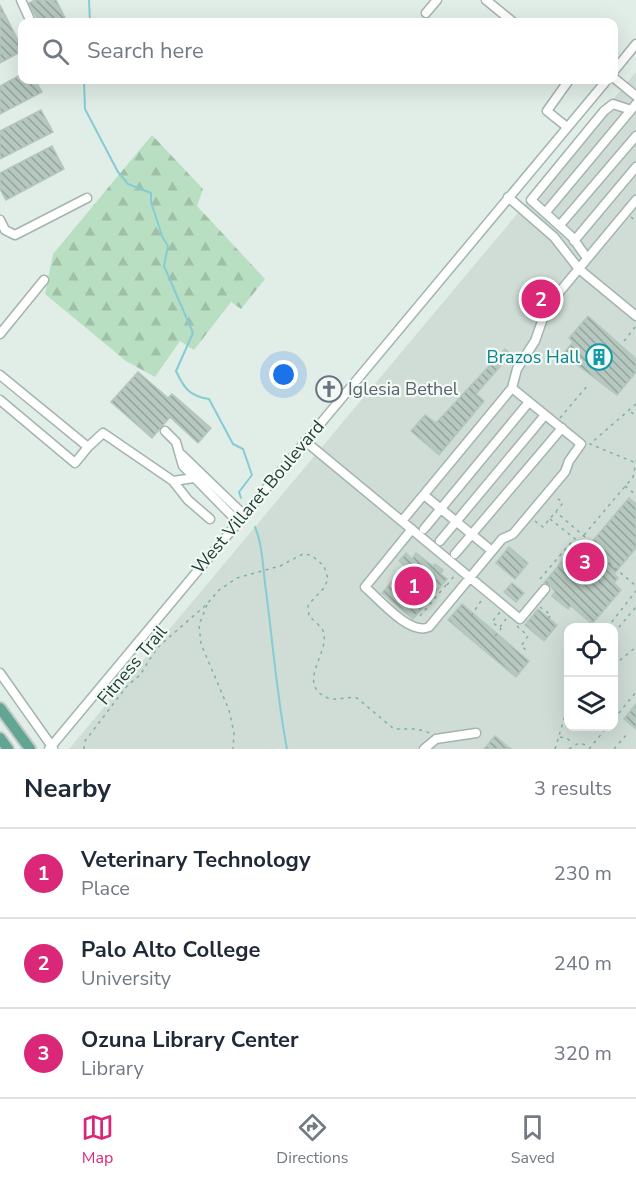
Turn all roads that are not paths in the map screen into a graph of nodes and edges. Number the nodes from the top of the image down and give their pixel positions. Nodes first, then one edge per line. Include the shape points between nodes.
1 (21, 0) edge
2 (437, 0) edge
3 (486, 0) edge
4 (426, 13) dead end
5 (29, 18) edge
6 (508, 18) edge
7 (636, 44) edge
8 (618, 66) edge
9 (618, 81) edge
10 (568, 84) edge
11 (604, 84) edge
12 (636, 96) edge
13 (633, 107) edge
14 (567, 127) junction
15 (636, 136) edge
16 (636, 167) edge
17 (508, 197) junction
18 (87, 198) dead end
19 (636, 200) edge
20 (546, 212) junction
21 (0, 220) edge
22 (560, 225) junction
23 (574, 241) junction
24 (587, 258) junction
25 (579, 269) junction
26 (44, 280) dead end
27 (636, 316) edge
28 (0, 334) edge
29 (0, 375) edge
30 (512, 388) junction
31 (0, 400) edge
32 (530, 402) junction
33 (546, 415) junction
34 (562, 428) junction
35 (165, 431) dead end
36 (305, 441) junction
37 (88, 447) junction
38 (197, 476) junction
39 (173, 481) junction
40 (424, 495) junction
41 (441, 509) junction
42 (241, 518) junction
43 (210, 519) dead end
44 (402, 521) junction
45 (456, 522) junction
46 (412, 529) junction
47 (424, 529) dead end
48 (471, 534) junction
49 (440, 541) dead end
50 (492, 551) junction
51 (455, 554) dead end
52 (470, 578) junction
53 (545, 589) dead end
54 (0, 673) edge
55 (0, 708) edge
56 (476, 733) dead end
57 (0, 738) edge
58 (52, 748) edge
59 (8, 749) edge
60 (30, 749) edge
61 (424, 749) edge

1 - 5 street
2 - 4 street
3 - 6 street
7 - 8 street
9 - 12 street
10 - 14 street via 547,111
11 - 14 street, West Villaret Boulevard
13 - 20 street
13 - 20 street via 613,104 604,111 531,200
14 - 17 street, West Villaret Boulevard
15 - 22 street
16 - 23 street
17 - 25 street via 554,237
17 - 36 street, West Villaret Boulevard
18 - 21 street via 15,235 5,230
19 - 24 street
20 - 22 street
22 - 23 street
23 - 24 street
24 - 25 street
25 - 27 street
25 - 30 street via 547,308 535,341 517,369
26 - 28 street
29 - 37 street
30 - 32 street
30 - 40 street
31 - 37 street via 75,463
32 - 33 street
32 - 41 street
33 - 34 street
33 - 45 street
34 - 48 street
34 - 50 street via 580,444 565,472 513,534 502,539
35 - 38 street
36 - 42 street, West Villaret Boulevard
36 - 44 street
37 - 39 street via 103,433
38 - 39 street
38 - 42 street
39 - 43 street
40 - 41 street
40 - 44 street
41 - 45 street
41 - 47 street
42 - 58 street, West Villaret Boulevard
44 - 46 street
45 - 48 street
45 - 49 street
46 - 52 street
46 - 52 street via 365,587 411,627 429,627
48 - 50 street
48 - 51 street
50 - 52 street
52 - 53 street via 502,609 520,619
54 - 58 street
55 - 60 main road
56 - 61 street via 436,739
57 - 59 main road

